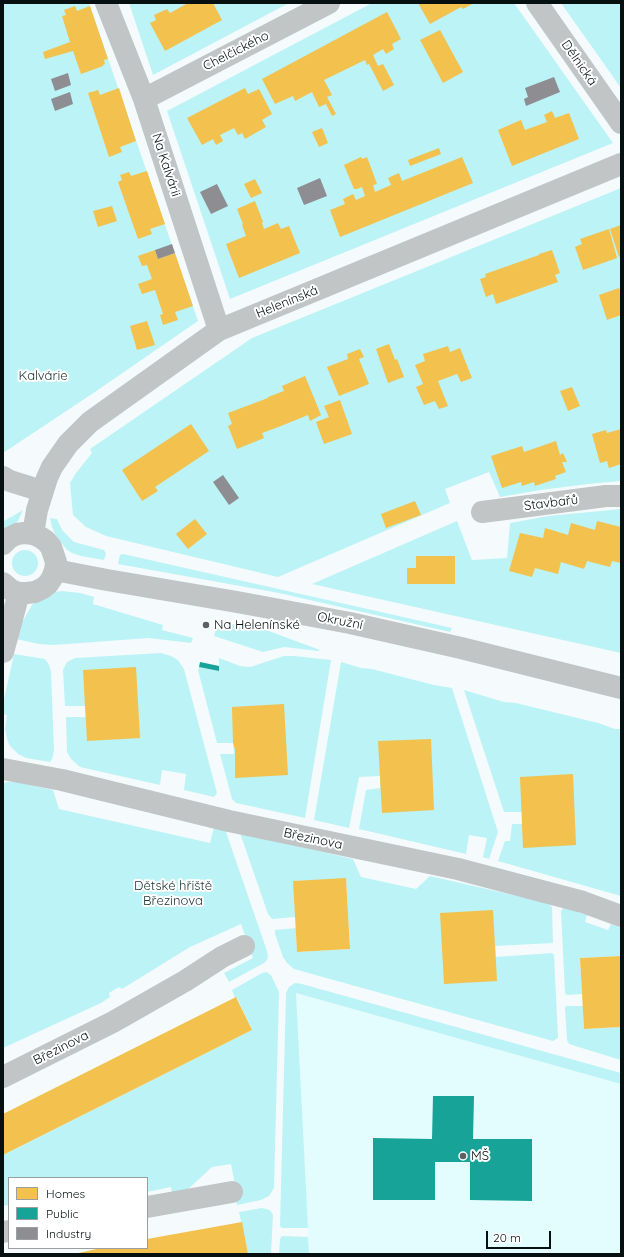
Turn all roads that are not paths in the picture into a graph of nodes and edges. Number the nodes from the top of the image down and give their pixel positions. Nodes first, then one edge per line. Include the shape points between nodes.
1 (106, 3) edge
2 (329, 3) edge
3 (537, 3) edge
4 (144, 98) junction
5 (621, 123) edge
6 (621, 164) edge
7 (219, 330) junction
8 (3, 476) edge
9 (42, 491) junction
10 (621, 496) edge
11 (482, 512) dead end
12 (33, 534) junction
13 (3, 544) edge
14 (55, 570) junction
15 (11, 588) edge
16 (3, 652) edge
17 (621, 688) edge
18 (3, 769) edge
19 (621, 916) edge
20 (244, 946) dead end
21 (3, 1077) edge
22 (232, 1192) dead end
23 (148, 1207) edge

1 - 4 street, Na Kalvárii
2 - 4 street, Chelčického
3 - 5 street, Dělnická
4 - 7 street, Na Kalvárii
6 - 7 street, Helenínská
7 - 9 street, Helenínská via 90,422 68,444 52,467
8 - 9 street
9 - 12 street, Helenínská
10 - 11 street, Stavbařů
12 - 13 street via 17,534
12 - 14 street via 51,547 56,562
14 - 15 street via 48,584 35,592 27,593
14 - 17 street, Okružní via 350,623
15 - 16 street
18 - 19 street, Březinova via 62,780 229,821 458,869 583,902
20 - 21 street, Březinova via 113,1022
22 - 23 street

